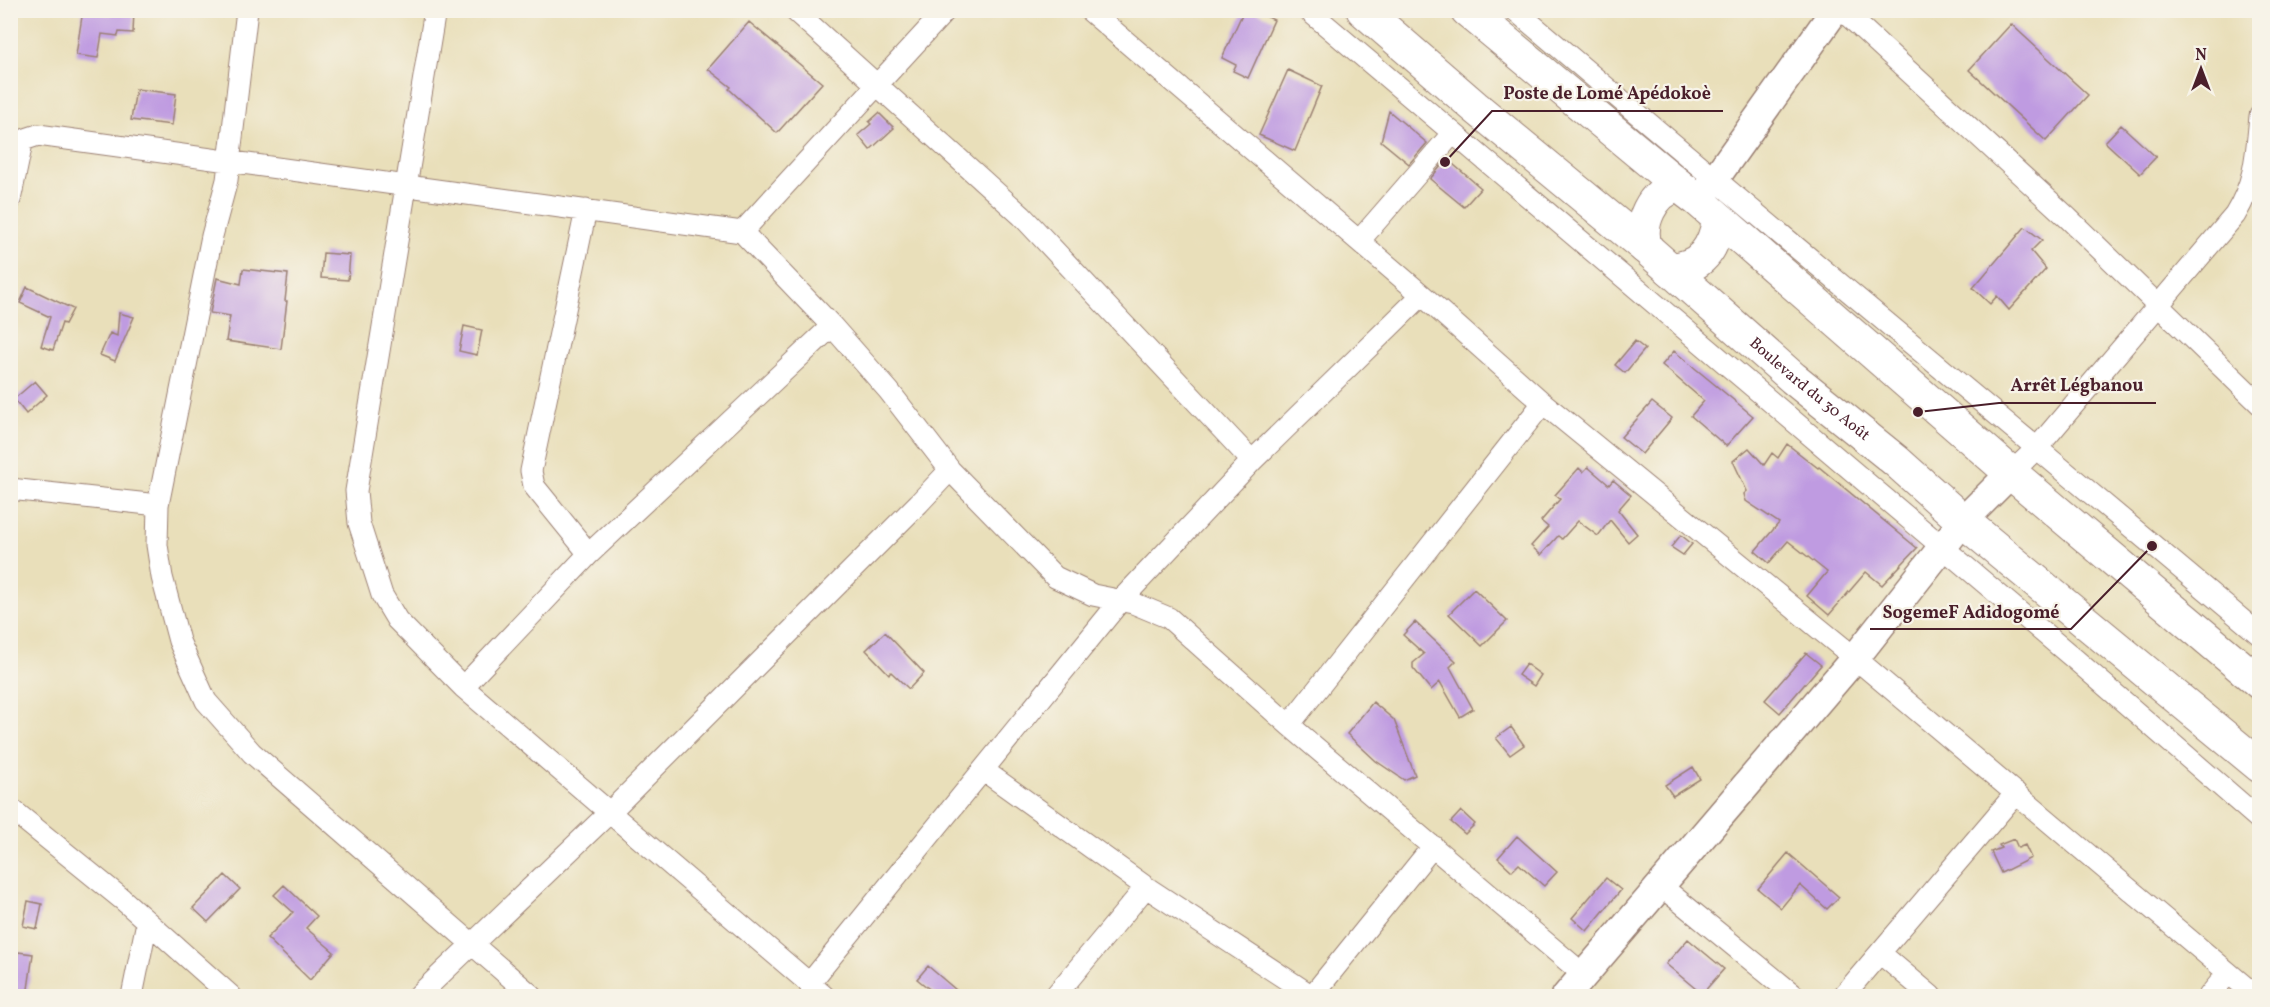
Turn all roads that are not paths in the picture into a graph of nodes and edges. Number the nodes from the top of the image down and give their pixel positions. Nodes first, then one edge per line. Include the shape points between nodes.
1 (247, 10) edge
2 (435, 10) edge
3 (794, 10) edge
4 (946, 10) edge
5 (1089, 10) edge
6 (1308, 10) edge
7 (1363, 10) edge
8 (1467, 10) edge
9 (1515, 10) edge
10 (1835, 10) edge
11 (1842, 10) edge
12 (877, 84) junction
13 (2259, 116) edge
14 (1452, 134) junction
15 (230, 161) junction
16 (406, 188) junction
17 (1702, 196) junction
18 (10, 200) edge
19 (586, 210) junction
20 (742, 232) junction
21 (1359, 241) junction
22 (1646, 248) junction
23 (1670, 269) junction
24 (1422, 295) junction
25 (2158, 305) junction
26 (832, 326) junction
27 (1543, 403) junction
28 (2259, 404) edge
29 (2037, 448) junction
30 (1252, 461) junction
31 (950, 470) junction
32 (2011, 473) junction
33 (10, 489) edge
34 (158, 505) junction
35 (1963, 521) junction
36 (1942, 547) junction
37 (589, 554) junction
38 (1121, 600) junction
39 (2259, 635) edge
40 (1855, 658) junction
41 (2259, 683) edge
42 (463, 687) junction
43 (1289, 724) junction
44 (2259, 766) edge
45 (983, 770) junction
46 (2016, 793) junction
47 (10, 808) edge
48 (609, 813) junction
49 (2259, 820) edge
50 (1433, 846) junction
51 (1660, 886) junction
52 (1146, 887) junction
53 (147, 922) junction
54 (472, 945) junction
55 (1880, 953) junction
56 (2228, 973) junction
57 (1584, 975) junction
58 (817, 990) edge
59 (132, 996) edge
60 (231, 996) edge
61 (418, 996) edge
62 (532, 996) edge
63 (1055, 996) edge
64 (1312, 996) edge
65 (1566, 996) edge
66 (1795, 996) edge
67 (1843, 996) edge
68 (1931, 996) edge
69 (2209, 996) edge
70 (2256, 996) edge

1 - 15 street
2 - 16 street
3 - 12 street
4 - 12 street
5 - 21 street
6 - 14 street
7 - 22 highway, Boulevard du 30 Août
8 - 17 highway
9 - 17 street
10 - 17 street
11 - 25 street
12 - 20 street
12 - 30 street via 1022,216
13 - 25 street via 2254,175 2246,196 2235,215
14 - 21 street
14 - 36 street
15 - 16 street
15 - 18 street via 38,135 22,143
15 - 34 street
16 - 19 street
16 - 42 street via 356,491 359,523 387,606
17 - 22 highway via 1668,188 1648,212 1642,228
17 - 23 highway via 1716,234 1701,258 1690,267
17 - 29 street
17 - 32 highway
19 - 20 street
19 - 37 street via 531,471 534,486
20 - 26 street
21 - 24 street
22 - 23 highway, Boulevard du 30 Août
23 - 35 highway, Boulevard du 30 Août
24 - 27 street
24 - 30 street
25 - 28 street
25 - 29 street
26 - 31 street
26 - 37 street
27 - 40 street
27 - 43 street
29 - 32 street
29 - 39 street
30 - 38 street
31 - 38 street via 1055,577 1093,595
31 - 48 street
32 - 35 street
32 - 41 highway
33 - 34 street
34 - 54 street via 157,545 162,577 179,641 206,701 252,753
35 - 36 street
35 - 44 highway, Boulevard du 30 Août
36 - 40 street
36 - 49 street
37 - 42 street
38 - 43 street via 1168,618
38 - 45 street
40 - 46 street
40 - 51 street
42 - 48 street
43 - 50 street
45 - 52 street
45 - 58 street
46 - 55 street
46 - 56 street
47 - 53 street
48 - 54 street
48 - 58 street
50 - 57 street
50 - 64 street
51 - 57 street
51 - 66 street
52 - 63 street
52 - 64 street
53 - 59 street
53 - 60 street
54 - 61 street
54 - 62 street
55 - 67 street
55 - 68 street
56 - 69 street
56 - 70 street
57 - 65 street

